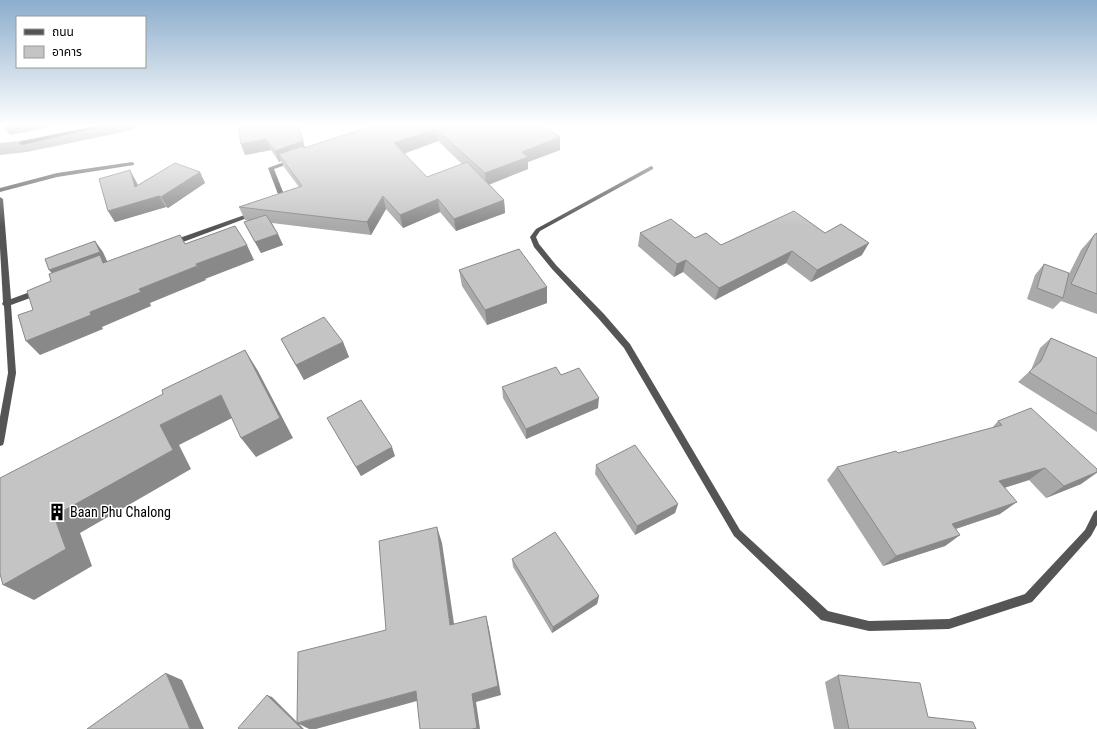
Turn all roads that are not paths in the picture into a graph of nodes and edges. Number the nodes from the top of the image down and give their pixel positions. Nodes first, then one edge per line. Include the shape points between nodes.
1 (297, 159) edge
2 (132, 164) dead end
3 (651, 168) dead end
4 (0, 190) edge
5 (0, 199) edge
6 (277, 205) edge
7 (262, 210) edge
8 (164, 246) edge
9 (44, 290) edge
10 (6, 304) junction
11 (0, 442) edge
12 (1097, 515) edge

1 - 6 street via 271,168 284,202
2 - 4 street via 57,175
3 - 12 street via 538,230 533,237 536,245 627,346 737,533 826,616 869,626 949,624 1028,598 1088,533
5 - 10 street
7 - 8 street
9 - 10 street
10 - 11 street via 12,373

